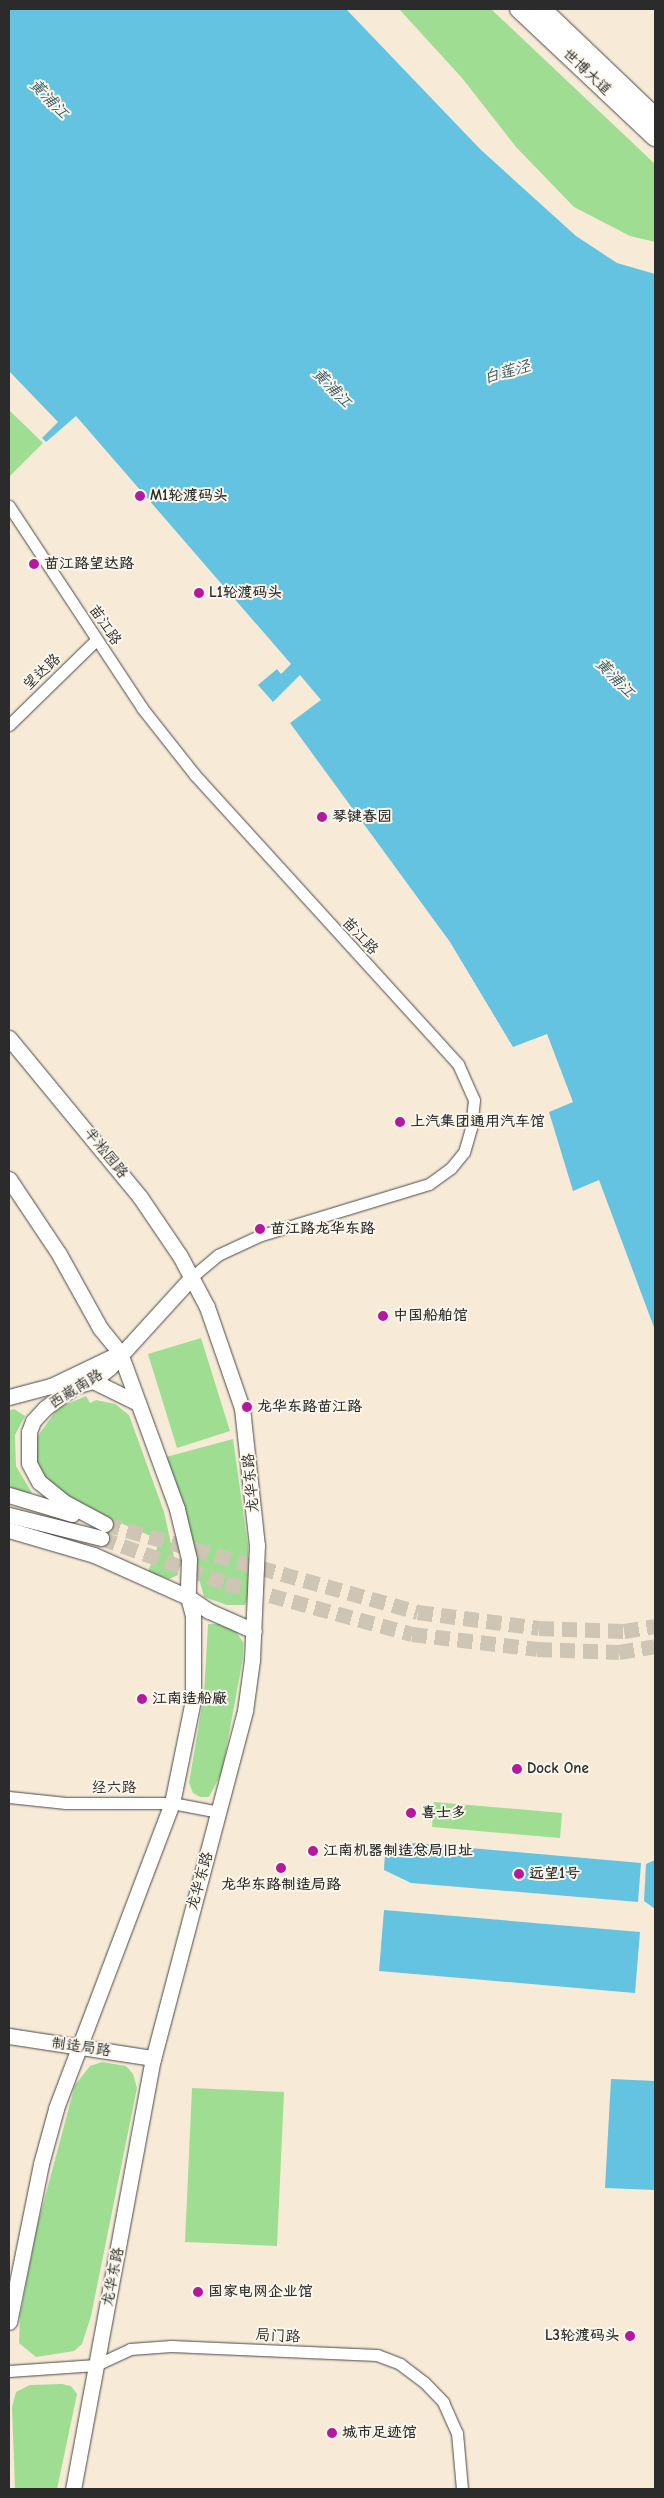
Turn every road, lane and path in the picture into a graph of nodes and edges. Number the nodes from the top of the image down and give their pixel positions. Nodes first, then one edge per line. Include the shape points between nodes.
1 (519, 9) edge
2 (542, 9) edge
3 (655, 117) edge
4 (655, 136) edge
5 (9, 506) edge
6 (96, 640) junction
7 (9, 725) edge
8 (9, 1038) edge
9 (9, 1179) edge
10 (192, 1277) junction
11 (120, 1353) junction
12 (93, 1381) junction
13 (9, 1397) edge
14 (138, 1403) junction
15 (9, 1495) edge
16 (9, 1515) edge
17 (9, 1530) edge
18 (103, 1531) junction
19 (188, 1596) junction
20 (254, 1631) junction
21 (9, 1797) edge
22 (172, 1803) junction
23 (219, 1812) junction
24 (9, 2036) edge
25 (79, 2046) junction
26 (153, 2058) junction
27 (9, 2322) edge
28 (96, 2365) junction
29 (9, 2371) edge
30 (72, 2489) edge
31 (462, 2489) edge

1 - 4 main road, 世博大道
2 - 3 main road, 世博大道
5 - 6 street, 苗江路
6 - 7 street, 望达路
6 - 10 street, 苗江路 via 142,708 195,775 458,1064 474,1100 464,1152 451,1168 429,1184 261,1236 218,1255
8 - 10 main road, 半淞园路 via 140,1197
9 - 11 main road via 59,1254 100,1328
10 - 11 main road, 西藏南路
10 - 20 main road, 龙华东路 via 218,1339 245,1428 257,1545
11 - 12 main road, 西藏南路
11 - 13 main road, 西藏南路 via 51,1386
11 - 14 main road
12 - 14 main road
12 - 18 main road, 西藏南路 via 75,1386 45,1408 33,1421 27,1447 29,1463 39,1482
14 - 19 main road via 177,1509 189,1559
15 - 18 main road
16 - 18 main road
17 - 19 main road via 94,1555
19 - 20 main road via 209,1611
19 - 22 main road via 193,1616 193,1700
20 - 23 main road, 龙华东路 via 245,1710
21 - 22 street, 经六路 via 66,1803
22 - 23 street, 经六路
22 - 25 main road
23 - 26 main road, 龙华东路
24 - 25 main road, 制造局路
25 - 26 main road, 制造局路
25 - 27 main road via 41,2164
26 - 28 main road, 龙华东路
28 - 29 street, 局门路
28 - 30 main road, 龙华东路
28 - 31 street, 局门路 via 130,2349 172,2346 377,2355 400,2364 443,2402 457,2433

